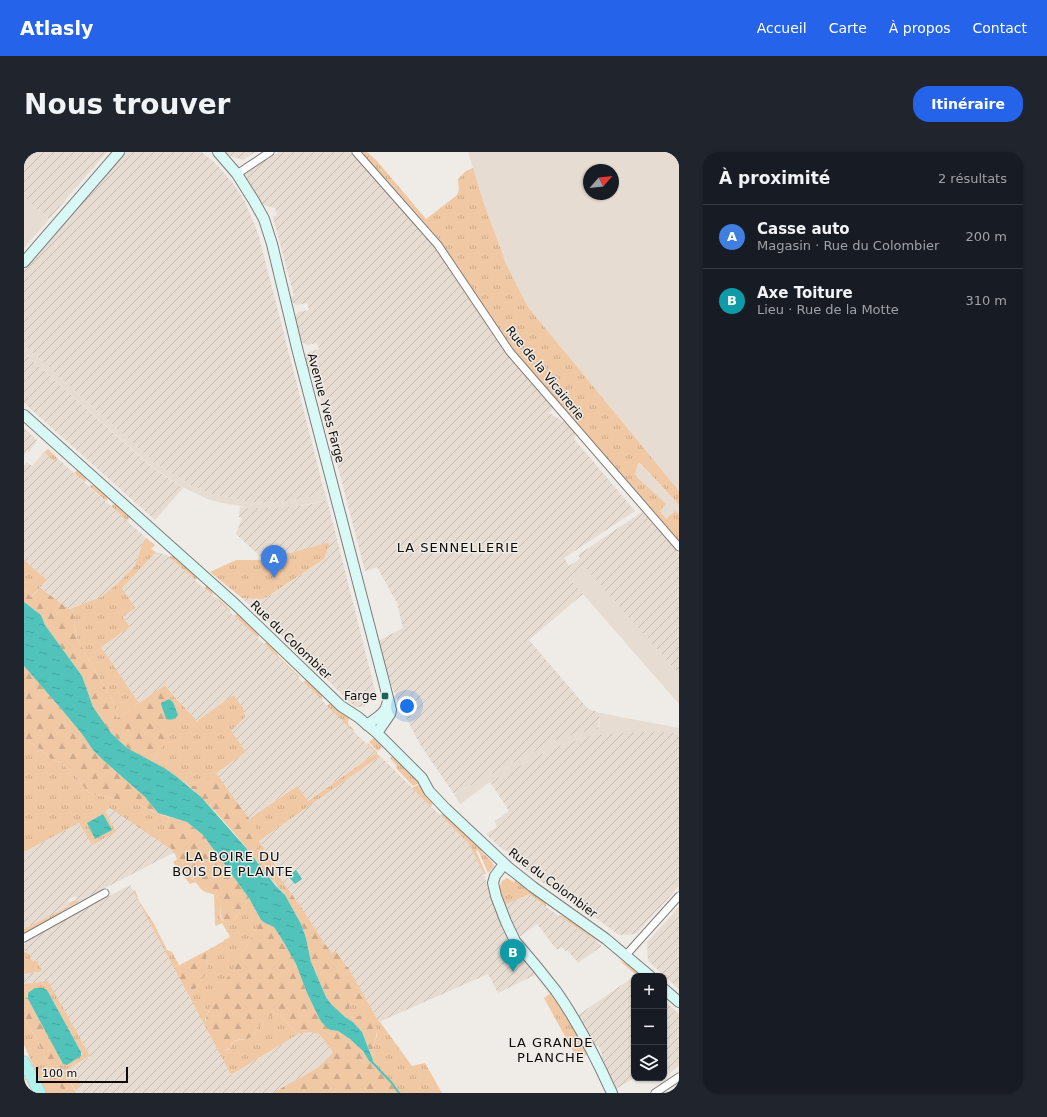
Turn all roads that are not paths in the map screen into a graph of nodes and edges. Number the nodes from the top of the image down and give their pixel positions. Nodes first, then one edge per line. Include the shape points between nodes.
1 (119, 152) edge
2 (218, 152) edge
3 (270, 152) edge
4 (356, 152) edge
5 (237, 174) junction
6 (24, 262) edge
7 (24, 415) edge
8 (679, 547) edge
9 (384, 682) junction
10 (367, 724) junction
11 (376, 733) junction
12 (506, 866) junction
13 (105, 893) dead end
14 (679, 896) edge
15 (24, 938) edge
16 (626, 955) junction
17 (647, 973) edge
18 (667, 992) edge
19 (679, 1002) edge
20 (24, 1062) edge
21 (679, 1077) edge
22 (40, 1093) edge
23 (612, 1093) edge
24 (655, 1093) edge

1 - 6 street
2 - 5 street, Avenue Yves Farge
3 - 5 street
4 - 8 street, Rue de la Vicairerie via 438,245 510,352
5 - 9 street, Avenue Yves Farge via 264,219 272,244
7 - 10 street, Rue du Colombier via 235,604 341,706
9 - 10 street, Avenue Yves Farge via 387,707
9 - 11 street, Avenue Yves Farge via 391,710
10 - 11 street, Rue du Colombier
11 - 12 street, Rue du Colombier via 422,778 429,791 446,809
12 - 16 street, Rue du Colombier
12 - 23 street via 493,879 493,883 513,937 565,1005 599,1064
13 - 15 street
14 - 16 street
16 - 17 street, Rue du Colombier
18 - 19 street
20 - 22 main road
21 - 24 street

